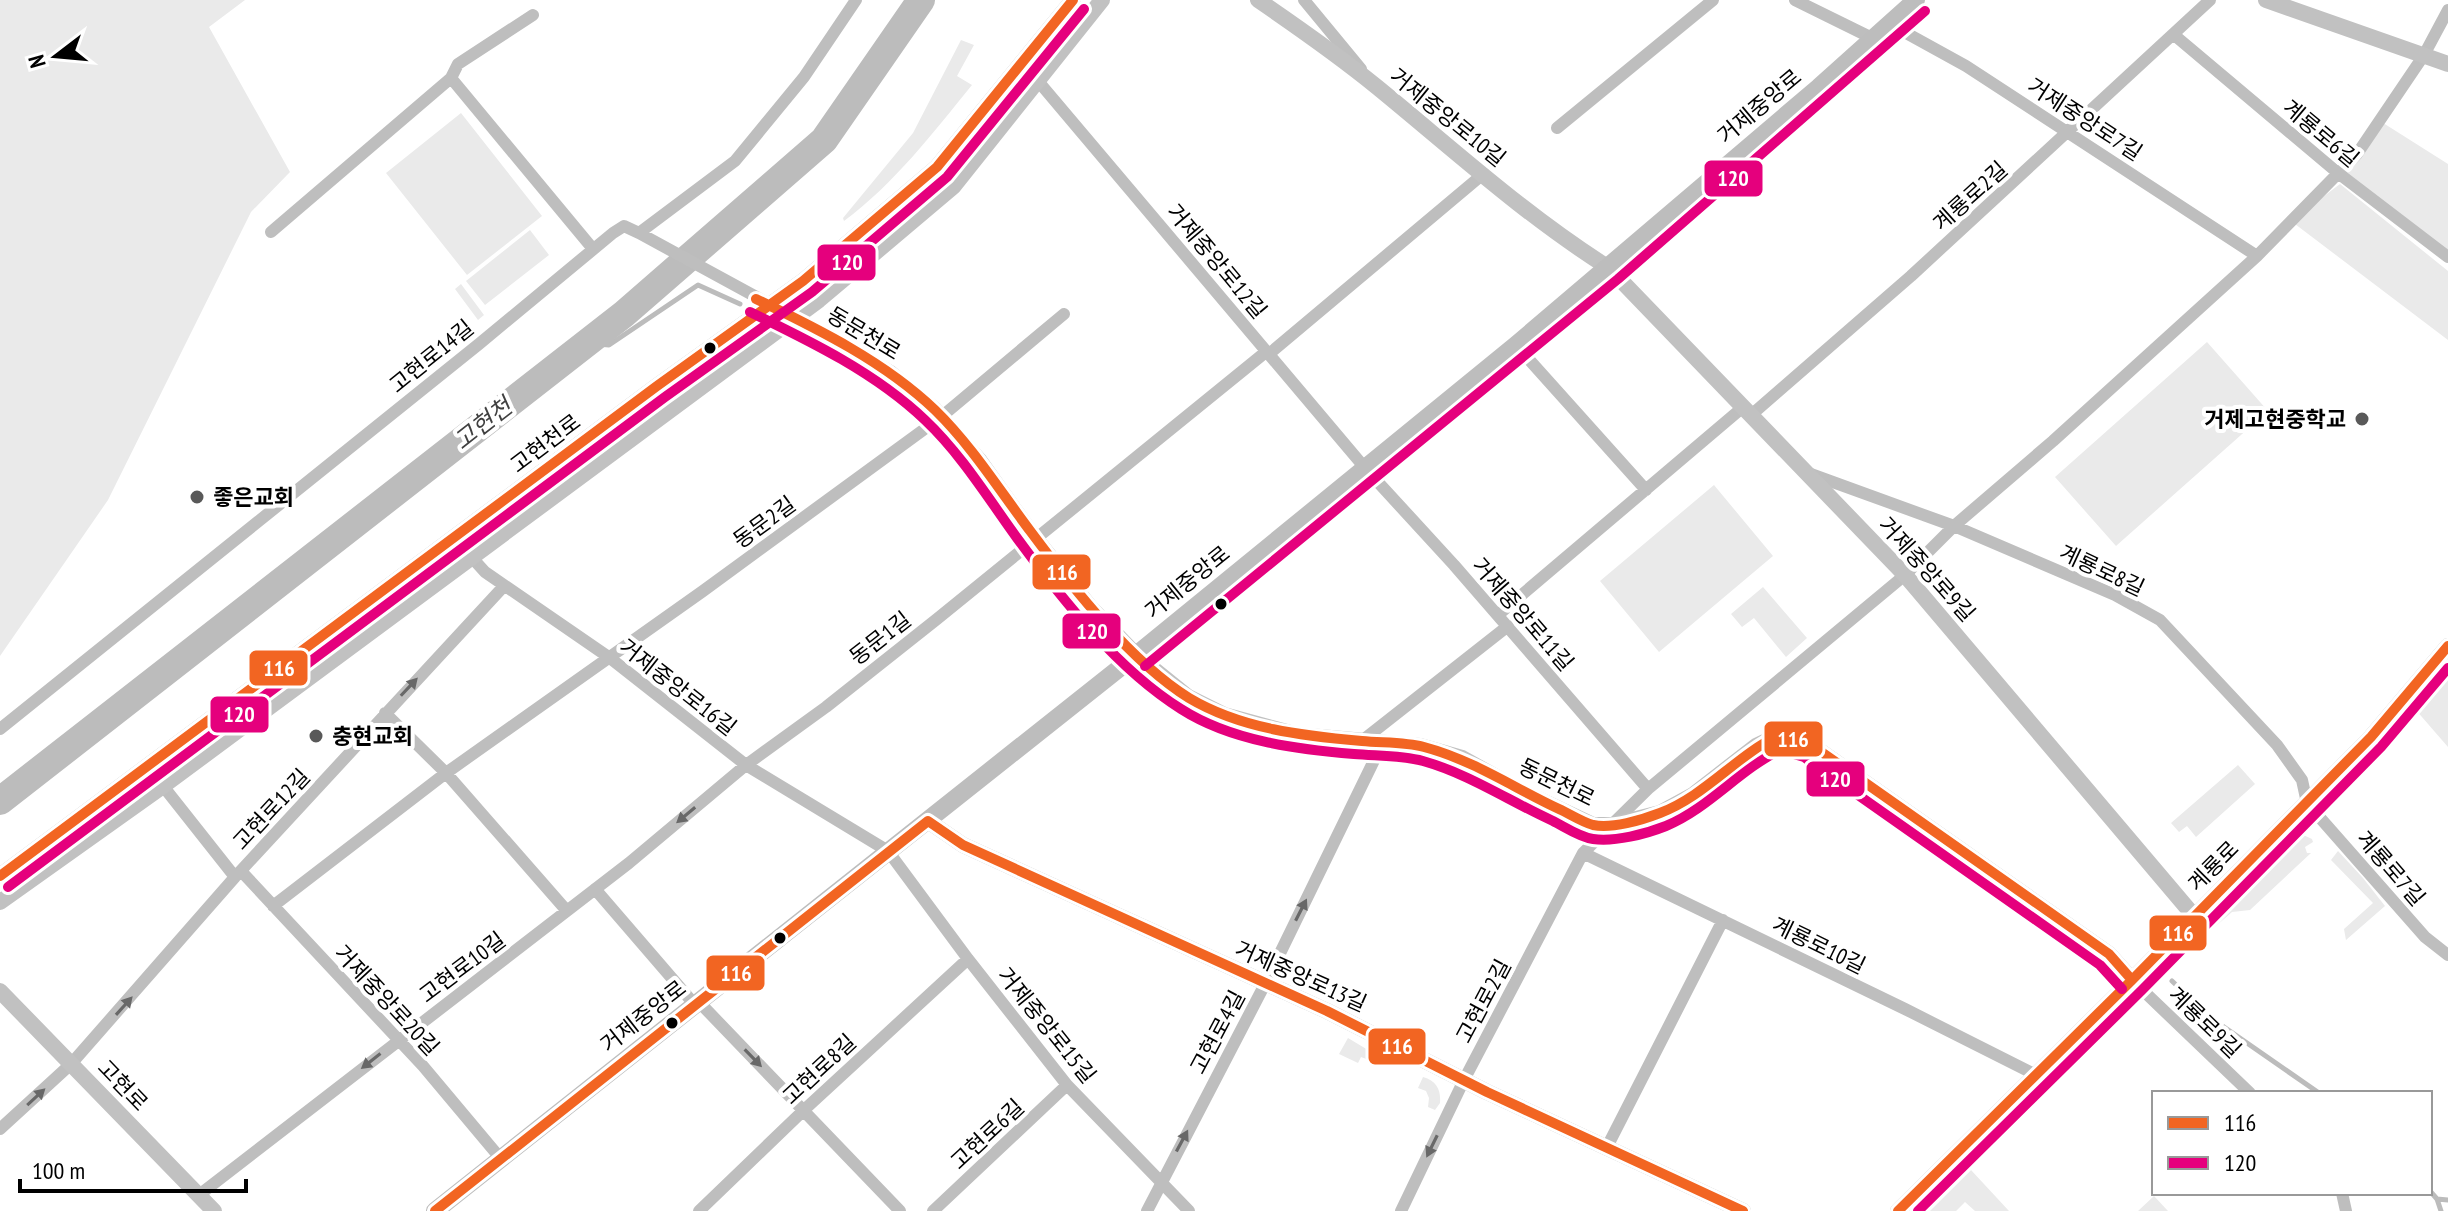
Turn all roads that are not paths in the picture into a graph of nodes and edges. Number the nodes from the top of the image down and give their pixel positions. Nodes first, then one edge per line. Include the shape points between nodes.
1 (856, 0) edge
2 (1073, 0) edge
3 (1102, 0) edge
4 (1258, 0) edge
5 (1304, 0) edge
6 (1713, 0) edge
7 (1795, 0) edge
8 (1916, 0) edge
9 (2210, 0) edge
10 (2266, 0) edge
11 (2448, 10) edge
12 (533, 15) dead end
13 (1888, 23) junction
14 (2173, 34) junction
15 (1872, 38) junction
16 (2424, 55) junction
17 (2448, 64) edge
18 (451, 78) junction
19 (1038, 81) junction
20 (1376, 87) junction
21 (1557, 128) dead end
22 (2068, 131) junction
23 (2338, 173) junction
24 (1482, 175) junction
25 (271, 232) dead end
26 (639, 233) junction
27 (593, 249) junction
28 (2257, 256) junction
29 (2448, 257) edge
30 (1609, 268) junction
31 (764, 302) junction
32 (1064, 314) dead end
33 (795, 318) junction
34 (1516, 345) junction
35 (1268, 352) junction
36 (1746, 412) junction
37 (941, 417) junction
38 (1365, 468) junction
39 (1805, 472) junction
40 (1646, 490) junction
41 (1954, 526) junction
42 (455, 539) junction
43 (1036, 539) junction
44 (472, 558) junction
45 (1905, 575) junction
46 (504, 586) junction
47 (1498, 615) junction
48 (1508, 626) junction
49 (2448, 646) edge
50 (1136, 655) junction
51 (610, 658) junction
52 (385, 713) junction
53 (0, 729) edge
54 (1363, 740) junction
55 (1383, 742) junction
56 (746, 765) junction
57 (446, 773) junction
58 (163, 786) junction
59 (1648, 789) junction
60 (2307, 803) junction
61 (928, 821) junction
62 (1612, 825) junction
63 (888, 851) junction
64 (1583, 853) junction
65 (238, 874) junction
66 (0, 876) edge
67 (595, 889) junction
68 (0, 902) edge
69 (273, 906) junction
70 (567, 911) junction
71 (2194, 916) junction
72 (1723, 920) junction
73 (2448, 955) edge
74 (968, 959) junction
75 (2132, 980) junction
76 (1265, 984) junction
77 (0, 991) edge
78 (697, 1004) junction
79 (398, 1040) junction
80 (71, 1064) junction
81 (2036, 1075) junction
82 (1464, 1080) junction
83 (1067, 1085) junction
84 (2248, 1091) edge
85 (804, 1110) junction
86 (0, 1129) edge
87 (1607, 1147) junction
88 (501, 1159) junction
89 (1162, 1181) junction
90 (199, 1195) junction
91 (214, 1211) edge
92 (435, 1211) edge
93 (699, 1211) edge
94 (900, 1211) edge
95 (933, 1211) edge
96 (1147, 1211) edge
97 (1189, 1211) edge
98 (1401, 1211) edge
99 (1743, 1211) edge
100 (1898, 1211) edge

1 - 26 street, 고현로14길 via 804,77 735,161
2 - 31 street, 고현천로 via 937,167 803,281
3 - 19 street
4 - 20 street, 거제중앙로10길
5 - 20 street
6 - 21 street
7 - 15 street
8 - 13 main road, 거제중앙로
9 - 14 street, 계룡로2길
10 - 16 street
11 - 16 street, 고현로2길
12 - 18 street via 458,64
13 - 15 main road, 거제중앙로
13 - 22 street, 거제중앙로7길
14 - 22 street, 계룡로2길
14 - 23 street, 계룡로6길
15 - 30 main road, 거제중앙로
16 - 17 street
16 - 23 street, 고현로2길 via 2357,154
18 - 25 street
18 - 27 street
19 - 33 street via 953,187
19 - 35 street, 거제중앙로12길
20 - 24 street, 거제중앙로10길
22 - 28 street, 거제중앙로7길
22 - 36 street, 계룡로2길 via 1911,276
23 - 28 street, 고현로2길
23 - 29 street, 계룡로6길
24 - 30 street, 거제중앙로10길
24 - 35 street
26 - 27 street, 고현로14길 via 624,226
26 - 31 street
27 - 53 street, 고현로14길
28 - 41 street, 고현로2길
30 - 34 main road, 거제중앙로
30 - 36 street, 거제중앙로9길
31 - 33 street, 동문천로
31 - 42 street, 고현천로
32 - 37 street
33 - 37 street, 동문천로 via 890,373
33 - 44 street
34 - 38 main road, 거제중앙로
34 - 40 street
35 - 38 street, 거제중앙로12길
35 - 43 street
36 - 39 street, 거제중앙로9길
36 - 40 street, 계룡로2길
37 - 43 street, 동문천로
37 - 51 street, 동문2길
38 - 47 street, 거제중앙로11길
38 - 50 main road, 거제중앙로
39 - 41 street, 계룡로8길
39 - 45 street, 거제중앙로9길
40 - 47 street, 계룡로2길
41 - 45 street, 고현로2길
41 - 60 street, 계룡로8길 via 2115,595 2160,620 2277,745 2302,780
42 - 44 street, 거제중앙로16길
42 - 66 street, 고현천로
43 - 50 street, 동문천로
43 - 56 street, 동문1길
44 - 46 street, 거제중앙로16길
44 - 58 street
45 - 59 street, 고현로2길
45 - 71 street, 거제중앙로9길
46 - 51 street, 거제중앙로16길
52 -> 46 street, 고현로12길
47 - 48 street, 거제중앙로11길
48 - 54 street
48 - 59 street, 거제중앙로11길
49 - 60 street, 계룡로
50 - 54 street, 동문천로 via 1188,697 1224,715 1298,735
50 - 61 main road, 거제중앙로
51 - 56 street, 거제중앙로16길
51 - 57 street, 동문2길
52 - 57 street
52 - 65 street, 고현로12길
54 - 55 street, 동문천로
55 - 62 street, 동문천로 via 1462,758 1593,825
76 -> 55 street, 고현로4길
56 - 63 street, 거제중앙로16길
56 -> 67 street, 고현로10길
57 - 69 street, 동문2길
57 - 70 street
58 - 65 street, 거제중앙로20길
58 - 68 street
59 - 62 street, 고현로2길
60 - 71 street, 계룡로
60 - 73 street, 계룡로7길 via 2425,937
61 - 63 main road, 거제중앙로
61 - 76 street, 거제중앙로13길 via 963,845
62 - 64 street, 고현로2길
62 - 75 street, 동문천로 via 1660,813 1779,735 1800,741 2063,920 2109,954
63 - 74 street, 거제중앙로15길
63 - 78 main road, 거제중앙로
64 - 72 street, 계룡로10길
64 - 82 street, 고현로2길
65 - 69 street, 거제중앙로20길
80 -> 65 street, 고현로12길
67 - 70 street, 고현로10길
67 - 78 street
69 - 79 street, 거제중앙로20길
70 - 79 street, 고현로10길
71 - 75 street, 계룡로
72 - 81 street, 계룡로10길
72 - 87 street
74 - 83 street, 거제중앙로15길
74 - 85 street, 고현로8길
75 - 81 street, 계룡로
75 - 84 street, 계룡로9길
76 - 82 street, 거제중앙로13길
89 -> 76 street, 고현로4길
77 - 80 street, 고현로
78 -> 85 street
78 - 88 main road, 거제중앙로
79 - 88 street, 거제중앙로20길
79 -> 90 street, 고현로10길
86 -> 80 street, 고현로12길
80 - 90 street, 고현로
81 - 100 street, 계룡로
82 - 87 street, 거제중앙로13길
82 -> 98 street, 고현로2길
83 - 89 street, 거제중앙로15길
83 - 95 street, 고현로6길
85 - 93 street, 고현로8길
85 - 94 street
87 - 99 street, 거제중앙로13길
88 - 92 main road, 거제중앙로
89 - 96 street, 고현로4길
89 - 97 street, 거제중앙로15길
90 - 91 street, 고현로

